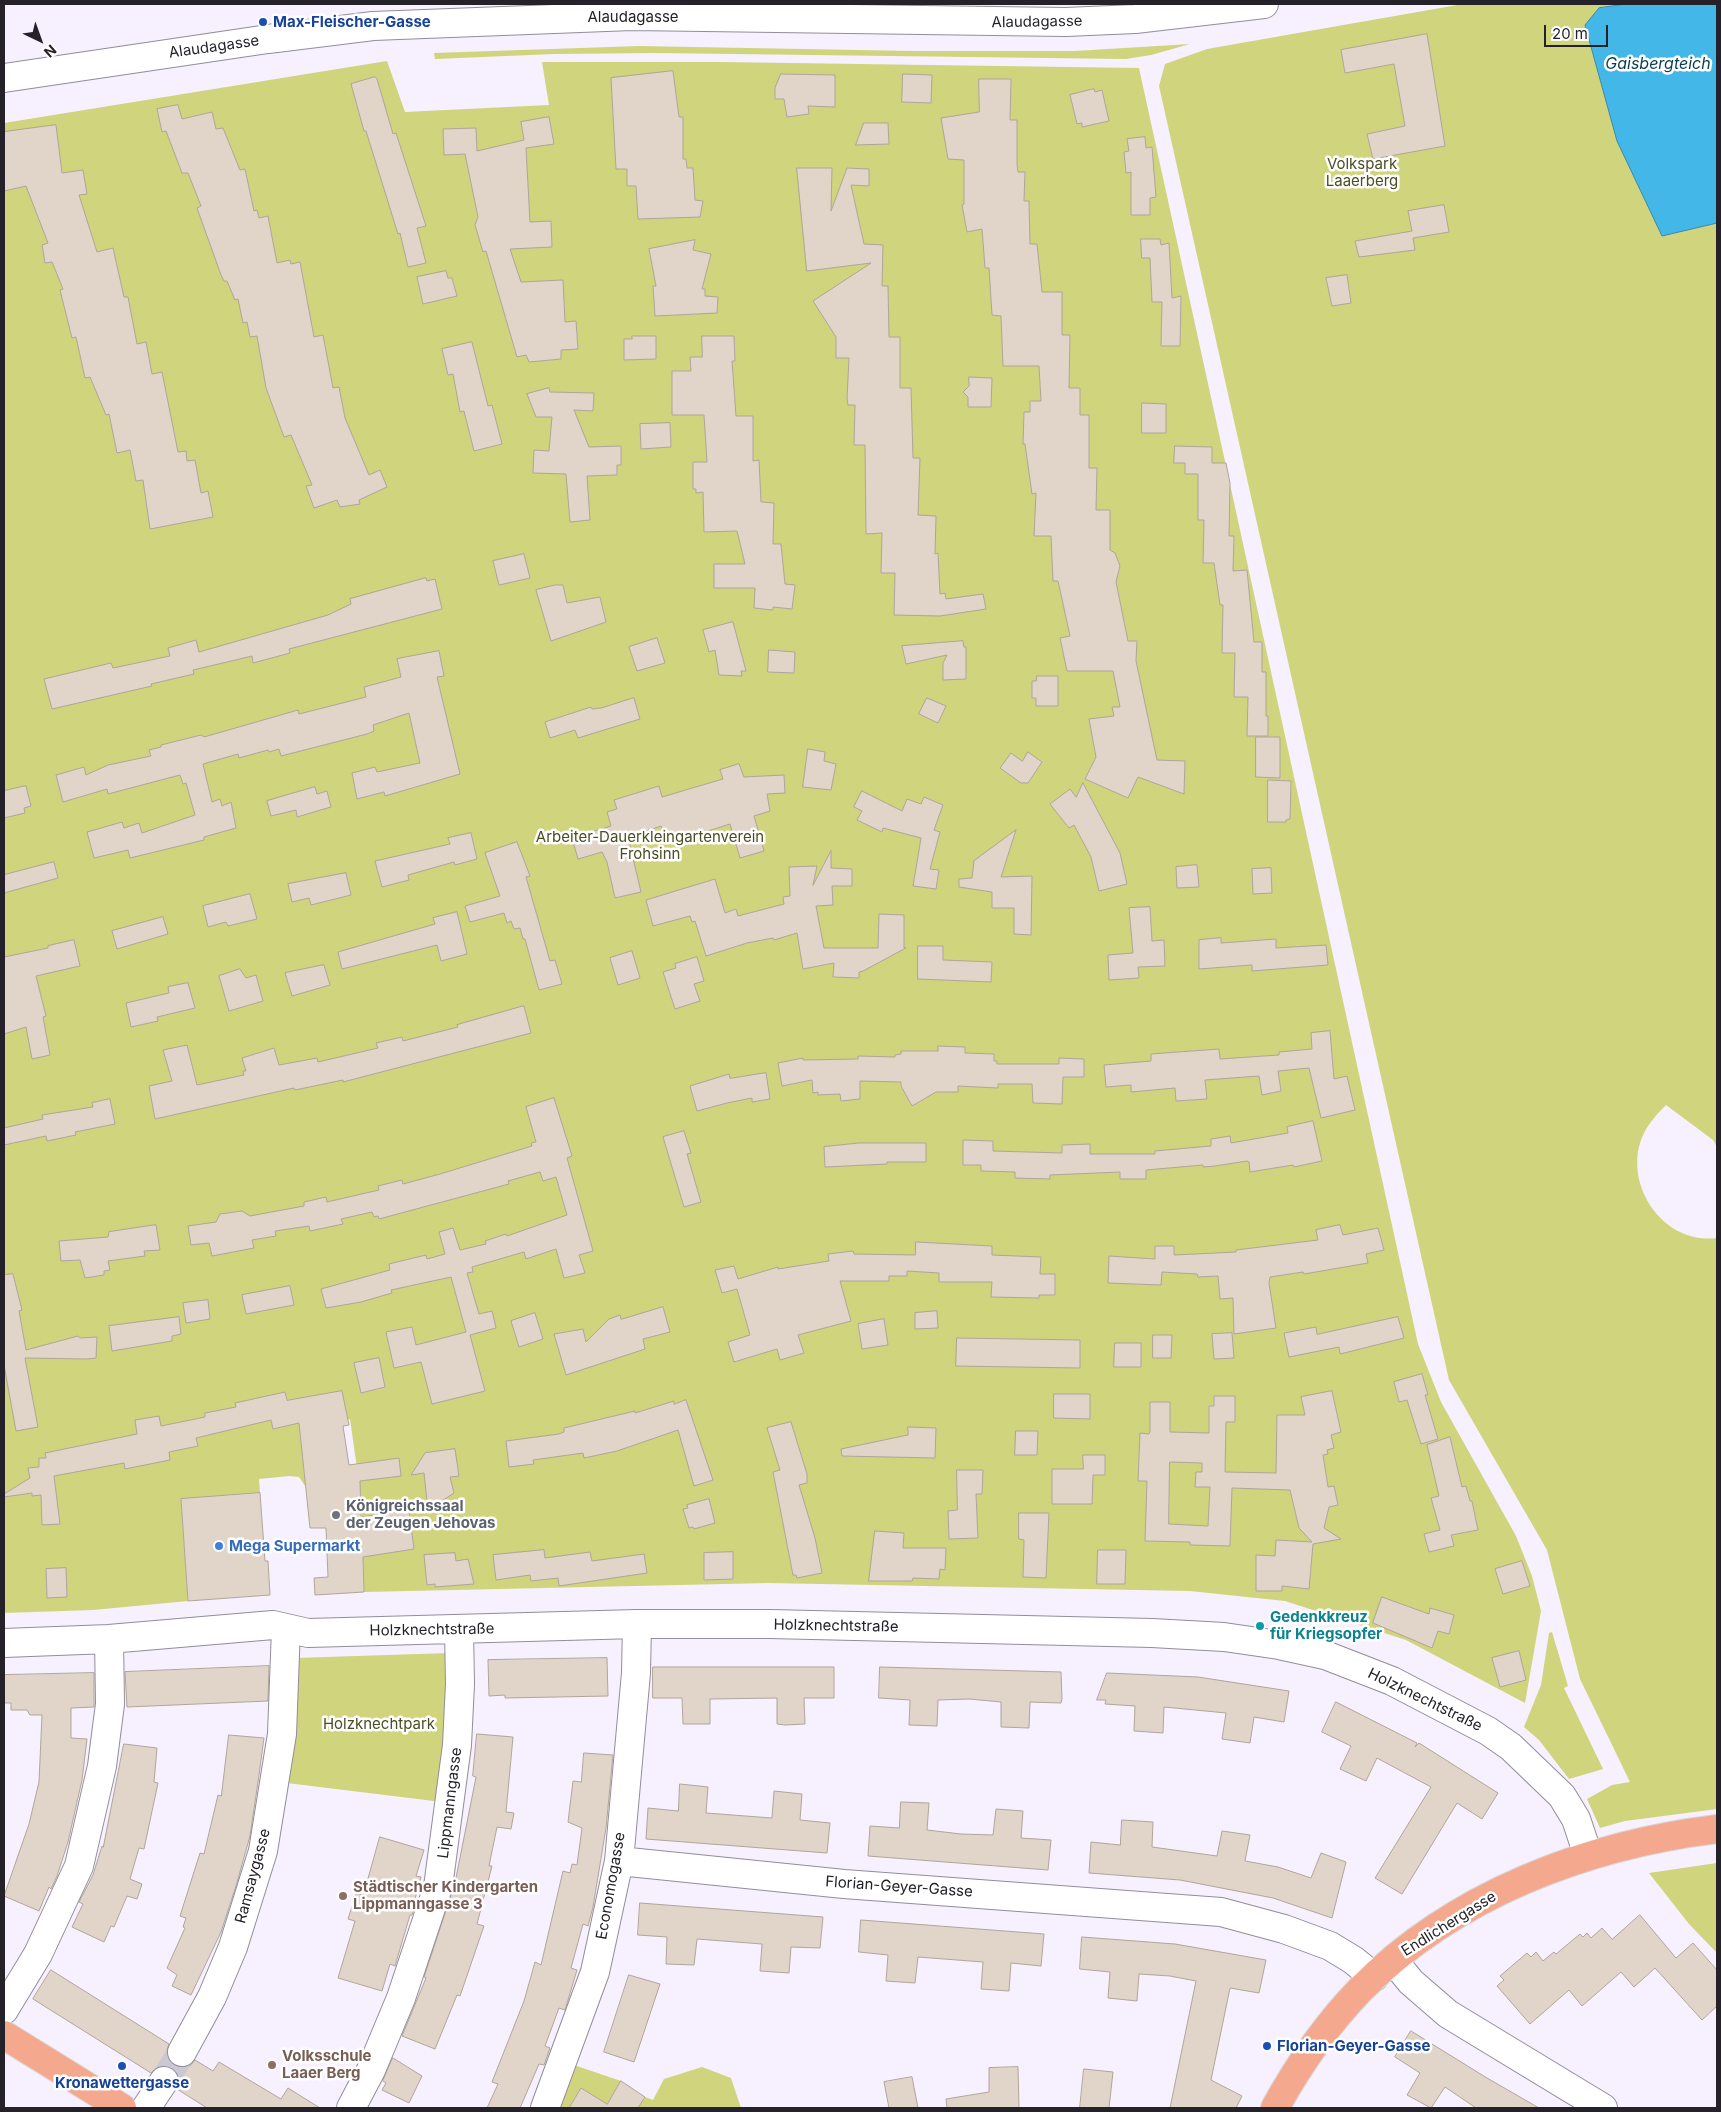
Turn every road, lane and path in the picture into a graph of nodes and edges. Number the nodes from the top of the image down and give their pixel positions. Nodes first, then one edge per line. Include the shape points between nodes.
1 (1264, 4) edge
2 (843, 12) edge
3 (372, 15) edge
4 (4, 78) edge
5 (637, 1624) junction
6 (286, 1628) junction
7 (459, 1630) junction
8 (109, 1639) junction
9 (4, 1643) edge
10 (1717, 1829) edge
11 (1588, 1855) junction
12 (619, 1861) junction
13 (1384, 1968) junction
14 (4, 2010) edge
15 (4, 2035) edge
16 (182, 2052) tunnel mouth
17 (164, 2081) tunnel mouth
18 (122, 2108) edge
19 (146, 2108) edge
20 (350, 2108) edge
21 (545, 2108) edge
22 (1275, 2108) edge
23 (1603, 2108) edge

1 - 2 street, Alaudagasse via 1135,19 1076,22
2 - 3 street, Alaudagasse via 632,16
3 - 4 street, Alaudagasse via 268,39
5 - 7 street, Holzknechtstraße
5 - 11 street, Holzknechtstraße via 1152,1633 1224,1637 1325,1655 1392,1681 1488,1731 1510,1747 1562,1796 1576,1819
5 - 12 street, Economogasse via 636,1674
6 - 7 street, Holzknechtstraße via 308,1632
6 - 8 street, Holzknechtstraße via 273,1625
6 - 16 street, Ramsaygasse via 282,1734 263,1851 233,1947 212,1997
7 - 20 street, Lippmanngasse via 457,1745 438,1887 401,1998 371,2070
8 - 9 street, Holzknechtstraße
8 - 14 street via 110,1704 102,1766 79,1866 38,1954
10 - 11 main road, Endlichergasse via 1667,1835
11 - 13 main road, Endlichergasse via 1545,1870 1473,1905
12 - 13 street, Florian-Geyer-Gasse via 844,1884 1221,1912 1284,1929 1330,1946 1353,1960
12 - 21 street, Economogasse via 595,1972
13 - 22 main road, Endlichergasse via 1333,2021 1299,2066
13 - 23 street, Florian-Geyer-Gasse via 1411,1982 1448,2014
15 - 18 main road
17 - 19 street

